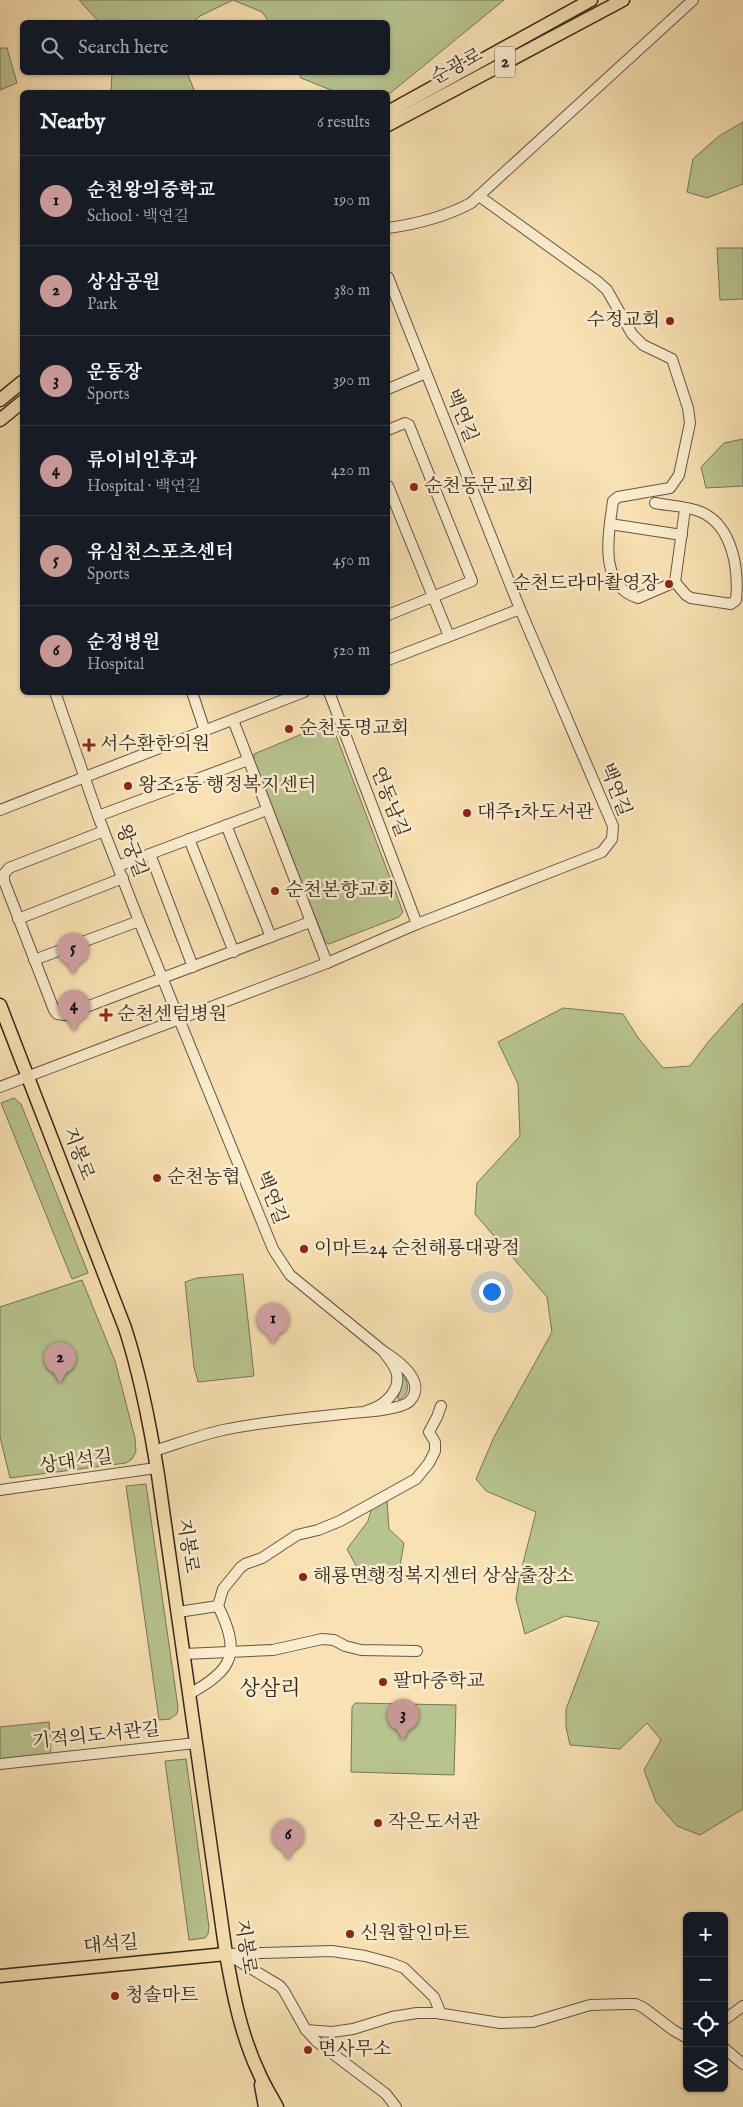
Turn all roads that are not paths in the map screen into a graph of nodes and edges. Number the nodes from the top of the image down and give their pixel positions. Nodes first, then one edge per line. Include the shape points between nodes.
1 (591, 0) edge
2 (623, 0) edge
3 (693, 0) edge
4 (390, 111) edge
5 (390, 124) edge
6 (479, 196) junction
7 (390, 228) edge
8 (390, 282) edge
9 (426, 374) junction
10 (20, 384) edge
11 (390, 387) edge
12 (0, 400) edge
13 (20, 404) edge
14 (0, 420) edge
15 (390, 429) edge
16 (390, 491) edge
17 (656, 503) dead end
18 (685, 509) junction
19 (610, 524) junction
20 (682, 534) junction
21 (732, 552) junction
22 (743, 564) edge
23 (675, 582) junction
24 (432, 597) junction
25 (520, 609) junction
26 (390, 615) edge
27 (449, 636) junction
28 (390, 659) edge
29 (56, 695) edge
30 (193, 695) edge
31 (296, 695) edge
32 (329, 695) edge
33 (233, 720) junction
34 (205, 731) junction
35 (248, 760) junction
36 (85, 777) junction
37 (0, 810) edge
38 (267, 810) junction
39 (98, 816) junction
40 (226, 825) junction
41 (104, 830) junction
42 (189, 839) junction
43 (150, 854) junction
44 (118, 866) junction
45 (123, 878) junction
46 (18, 919) junction
47 (139, 921) junction
48 (310, 922) junction
49 (417, 924) junction
50 (271, 938) junction
51 (234, 952) junction
52 (34, 960) junction
53 (327, 964) junction
54 (194, 968) junction
55 (163, 978) junction
56 (0, 1005) edge
57 (178, 1020) junction
58 (27, 1076) junction
59 (0, 1087) edge
60 (383, 1351) junction
61 (441, 1406) dead end
62 (366, 1411) junction
63 (154, 1451) junction
64 (156, 1468) junction
65 (0, 1490) edge
66 (218, 1606) junction
67 (178, 1612) junction
68 (417, 1651) dead end
69 (231, 1653) junction
70 (184, 1654) junction
71 (190, 1694) junction
72 (196, 1743) junction
73 (0, 1764) edge
74 (226, 1954) junction
75 (0, 1976) edge
76 (743, 2006) edge
77 (442, 2014) junction
78 (728, 2017) edge
79 (306, 2030) junction
80 (683, 2036) edge
81 (728, 2051) edge
82 (743, 2064) edge
83 (259, 2073) junction
84 (265, 2107) edge
85 (277, 2107) edge
86 (396, 2107) edge

1 - 4 main road, 순광로 / 2
2 - 5 main road, 순광로 / 2
3 - 6 street
6 - 7 street via 449,214
6 - 19 street via 598,281 612,297 632,334 643,344 672,359 690,423 679,475 670,488 618,497 613,501
8 - 9 street, 백연길
9 - 11 street
9 - 25 street, 백연길
10 - 12 main road
13 - 14 main road
15 - 24 street via 405,423 409,425 472,581
16 - 24 street
17 - 18 street
18 - 20 street
18 - 21 street via 708,516 728,540
19 - 20 street
19 - 23 street via 607,545 609,567 618,584 630,595 638,598
20 - 23 street
21 - 22 street
21 - 23 street via 737,588 736,600 730,604 686,596
24 - 26 street
24 - 27 street
25 - 27 street
25 - 49 street, 백연길 via 613,826 612,838 602,852
27 - 28 street
29 - 36 street, 왕궁길
30 - 34 street
31 - 33 street
32 - 49 street, 연동남길
33 - 34 street
33 - 35 street
34 - 36 street
35 - 38 street
35 - 39 street
36 - 37 street
36 - 39 street, 왕궁길
38 - 40 street
38 - 48 street
39 - 41 street, 왕궁길
40 - 42 street
40 - 50 street
41 - 44 street, 왕궁길
41 - 46 street via 6,871 4,881
42 - 43 street
42 - 51 street
43 - 44 street
43 - 54 street
44 - 45 street, 왕궁길
45 - 46 street
45 - 47 street, 왕궁길
46 - 52 street
47 - 52 street
47 - 55 street, 왕궁길
48 - 50 street
48 - 53 street
49 - 53 street, 백연길
50 - 51 street
51 - 54 street
52 - 55 street via 54,1010 62,1016
53 - 57 street, 백연길
54 - 55 street
55 - 57 street, 왕궁길
56 - 58 main road, 지봉로
57 - 58 street, 백연길
57 - 60 street, 백연길 via 266,1236 281,1264 306,1290
58 - 59 street, 백연길
58 - 63 main road, 지봉로 via 125,1328 146,1402
60 - 62 street, 백연길 via 396,1371 396,1388 386,1402
60 - 62 street, 백연길 via 410,1373 413,1396 404,1405
61 - 66 street via 429,1432 435,1442 433,1458 416,1479 340,1521 297,1535 262,1558 246,1564 223,1589
62 - 63 street, 백연길 via 243,1426
63 - 64 main road, 지봉로
64 - 65 street, 상대석길
64 - 67 main road, 지봉로
66 - 67 street
66 - 69 street via 227,1623
67 - 70 main road, 지봉로
68 - 69 street via 361,1650 322,1639 273,1650
69 - 70 street
69 - 71 street via 212,1682
70 - 71 main road, 지봉로
71 - 72 main road, 지봉로
72 - 73 street, 기적의도서관길
72 - 74 main road, 지봉로
74 - 75 main road, 대석길
74 - 77 street via 326,1951 391,1963 404,1968 434,1997
74 - 79 street via 280,1986
74 - 83 main road, 지봉로 via 242,2028
76 - 78 street
77 - 79 street via 392,2017 332,2032
77 - 80 street via 481,2022 519,2023 542,2020 590,2005 636,2004
79 - 86 street via 386,2094
81 - 82 street
83 - 84 main road
83 - 85 main road, 지봉로

